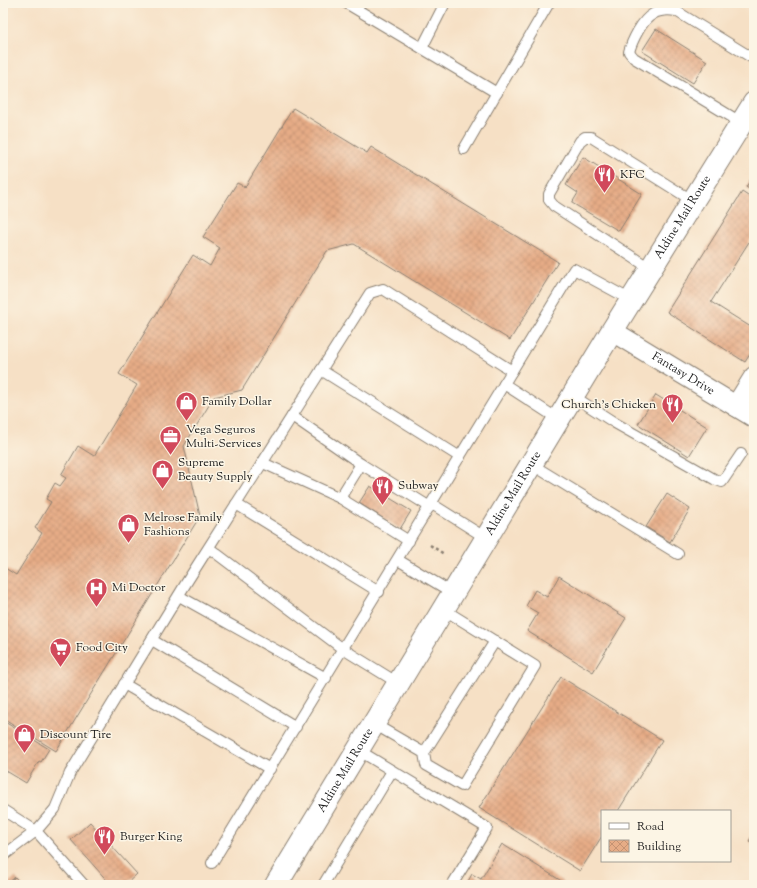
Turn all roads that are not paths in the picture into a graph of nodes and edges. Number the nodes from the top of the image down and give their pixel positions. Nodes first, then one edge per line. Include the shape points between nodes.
1 (346, 3) edge
2 (445, 3) edge
3 (550, 3) edge
4 (422, 48) junction
5 (754, 59) edge
6 (497, 93) junction
7 (754, 103) edge
8 (742, 123) junction
9 (464, 149) dead end
10 (693, 201) junction
11 (650, 269) junction
12 (631, 300) junction
13 (612, 332) junction
14 (321, 370) junction
15 (512, 371) junction
16 (754, 377) edge
17 (504, 384) junction
18 (572, 396) junction
19 (736, 406) junction
20 (292, 416) junction
21 (754, 417) edge
22 (558, 419) junction
23 (741, 454) dead end
24 (460, 457) junction
25 (263, 463) junction
26 (361, 464) junction
27 (531, 464) junction
28 (340, 498) junction
29 (236, 504) junction
30 (431, 505) junction
31 (486, 538) junction
32 (409, 541) junction
33 (209, 548) junction
34 (678, 554) dead end
35 (398, 560) junction
36 (379, 592) junction
37 (179, 596) junction
38 (448, 601) junction
39 (152, 640) junction
40 (495, 641) junction
41 (343, 649) junction
42 (326, 678) junction
43 (398, 683) junction
44 (124, 684) junction
45 (374, 724) junction
46 (296, 727) junction
47 (358, 750) junction
48 (424, 753) junction
49 (270, 768) junction
50 (392, 771) junction
51 (3, 810) edge
52 (36, 831) junction
53 (3, 856) edge
54 (212, 863) dead end
55 (84, 885) edge
56 (276, 885) edge
57 (323, 885) edge
58 (452, 885) edge

1 - 4 lane
2 - 4 lane
3 - 6 lane
4 - 6 lane
5 - 8 lane via 676,11 668,10 658,11 643,21 630,45 629,52 634,58
6 - 9 lane
7 - 8 main road, Aldine Mail Route
8 - 10 main road, Aldine Mail Route
10 - 11 main road, Aldine Mail Route
10 - 11 lane via 591,137 585,137 580,141 549,194 549,200 554,206
11 - 12 main road, Aldine Mail Route
12 - 13 main road, Aldine Mail Route
12 - 15 lane via 574,269
13 - 18 main road, Aldine Mail Route
13 - 19 street, Fantasy Drive
14 - 15 lane via 370,293 383,289
14 - 20 lane
14 - 24 lane
15 - 17 lane
16 - 19 street
17 - 22 lane
17 - 24 lane
18 - 22 main road, Aldine Mail Route
18 - 23 lane via 614,423 722,482
19 - 21 street, Fantasy Drive
20 - 25 lane
20 - 26 lane
22 - 27 main road, Aldine Mail Route
24 - 30 lane
25 - 28 lane
25 - 29 lane
26 - 28 lane
26 - 30 lane
27 - 31 main road, Aldine Mail Route
27 - 34 lane
28 - 32 lane
29 - 33 lane
29 - 36 lane
30 - 31 lane
30 - 32 lane
31 - 38 main road, Aldine Mail Route
32 - 35 lane
33 - 37 lane
33 - 41 lane
35 - 36 lane
35 - 38 lane
36 - 41 lane
37 - 39 lane
37 - 42 lane
38 - 40 lane
38 - 43 main road, Aldine Mail Route
39 - 44 lane
39 - 46 lane
40 - 48 lane
40 - 48 lane via 535,666 462,786 426,765
41 - 42 lane
41 - 43 lane
42 - 46 lane
43 - 45 main road, Aldine Mail Route
44 - 49 lane
44 - 52 lane via 70,773 55,809
45 - 47 main road, Aldine Mail Route
45 - 48 lane
46 - 49 lane
47 - 50 lane
47 - 56 main road, Aldine Mail Route
49 - 54 lane
50 - 57 lane
50 - 58 lane via 487,828
51 - 52 lane
52 - 53 lane
52 - 55 lane

